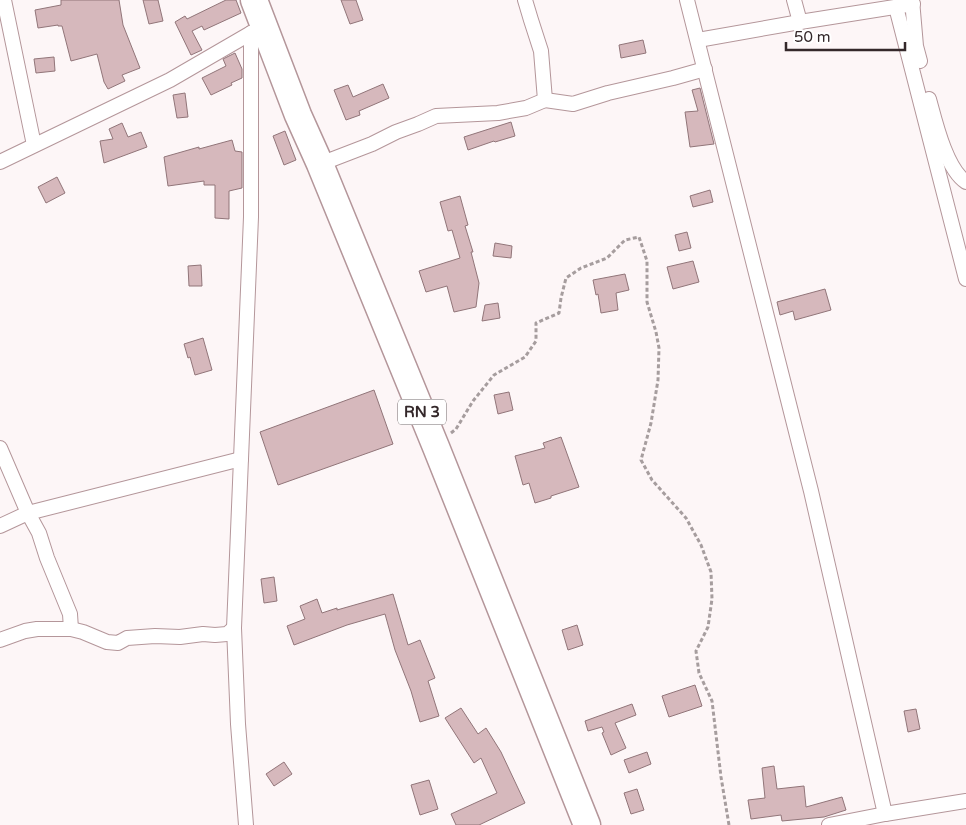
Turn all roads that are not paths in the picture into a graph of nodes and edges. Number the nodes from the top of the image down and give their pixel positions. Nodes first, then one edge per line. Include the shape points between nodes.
1 (4, 0) edge
2 (254, 0) edge
3 (526, 0) edge
4 (688, 0) edge
5 (794, 0) edge
6 (912, 2) edge
7 (896, 7) junction
8 (800, 22) junction
9 (258, 31) junction
10 (698, 40) junction
11 (706, 68) junction
12 (545, 100) junction
13 (34, 145) junction
14 (0, 162) edge
15 (320, 164) junction
16 (966, 182) edge
17 (966, 279) edge
18 (0, 448) edge
19 (241, 459) junction
20 (28, 513) junction
21 (0, 526) edge
22 (234, 628) junction
23 (71, 629) junction
24 (0, 640) edge
25 (966, 801) edge
26 (885, 814) junction
27 (246, 825) edge
28 (587, 825) edge
29 (832, 825) edge

1 - 13 street
2 - 9 highway, RN 3
3 - 12 street via 541,51
4 - 10 street
5 - 8 street
6 - 7 street
6 - 16 street via 916,46 946,156
7 - 8 street
7 - 17 street
8 - 10 street
9 - 13 street via 170,80
9 - 15 highway, RN 3
9 - 19 street
10 - 11 street
11 - 12 street via 573,104
11 - 26 street via 811,491
12 - 15 street via 526,108 498,113 436,116
13 - 14 street
15 - 28 highway, RN 3
18 - 20 street
19 - 20 street
19 - 22 street
20 - 21 street
20 - 23 street via 70,614
22 - 23 street via 227,634 127,638 118,643
22 - 27 street
23 - 24 street via 25,630
25 - 26 street
26 - 29 street

